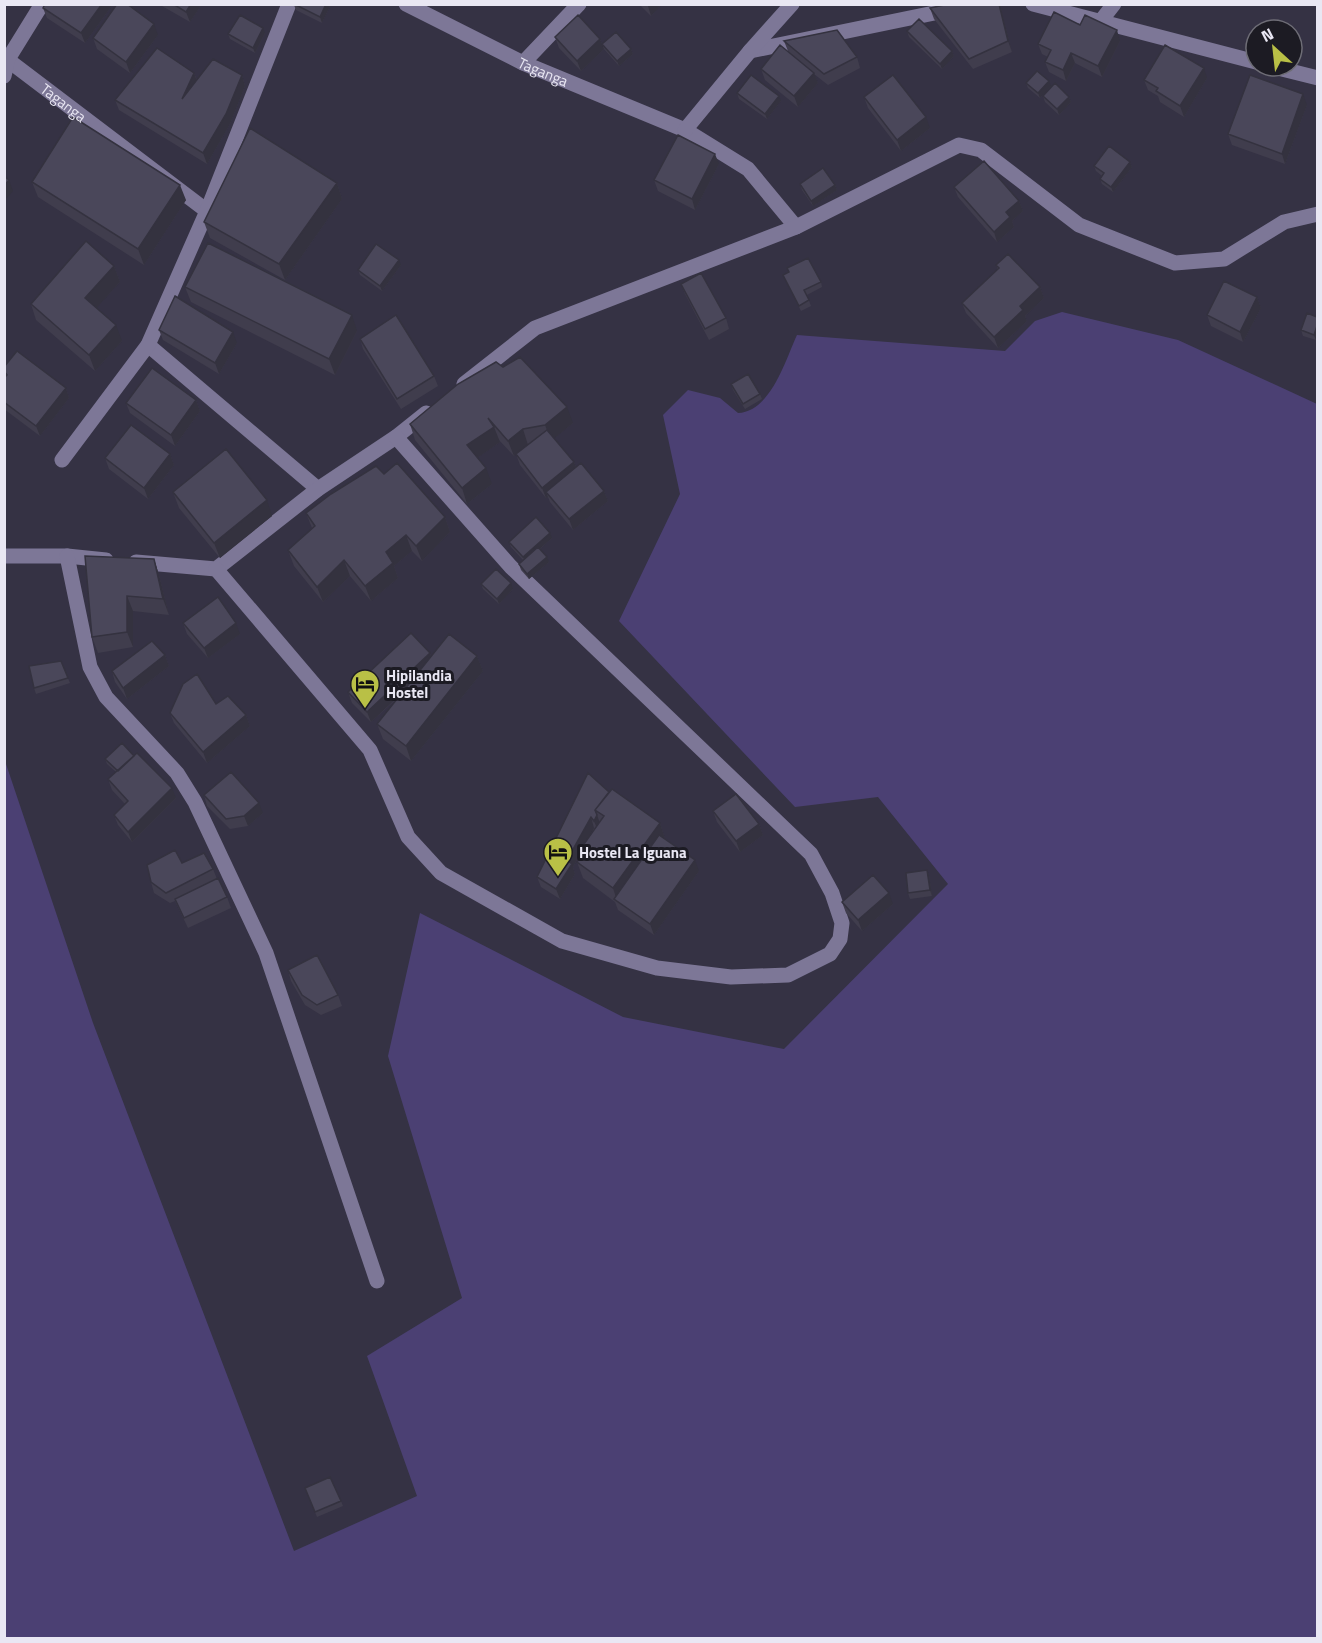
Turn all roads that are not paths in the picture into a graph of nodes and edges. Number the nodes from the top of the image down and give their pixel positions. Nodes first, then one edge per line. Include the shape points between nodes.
1 (42, 4) edge
2 (289, 4) edge
3 (406, 4) edge
4 (579, 4) edge
5 (792, 4) edge
6 (978, 4) edge
7 (1033, 4) edge
8 (1114, 4) edge
9 (1100, 22) junction
10 (750, 51) junction
11 (6, 58) edge
12 (1244, 59) edge
13 (523, 63) junction
14 (4, 76) edge
15 (685, 130) junction
16 (207, 210) junction
17 (1317, 214) edge
18 (796, 227) junction
19 (148, 345) junction
20 (396, 437) junction
21 (62, 460) dead end
22 (318, 489) junction
23 (4, 556) edge
24 (67, 556) junction
25 (216, 569) junction
26 (377, 1281) dead end

1 - 11 street
2 - 16 street
3 - 13 street, Taganga
4 - 13 street
5 - 10 street
6 - 10 street
7 - 9 street
8 - 9 street
9 - 12 street
10 - 15 street
11 - 14 street
11 - 16 street, Taganga
13 - 15 street, Taganga
15 - 18 street, Taganga via 748,169
16 - 19 street
17 - 18 street via 1284,222 1224,259 1175,263 1079,225 981,150 959,145
18 - 20 street via 535,328
19 - 21 street
19 - 22 street
20 - 22 street
20 - 25 street via 511,567 811,854 832,893 842,923 840,939 830,954 788,975 731,977 657,968 562,941 441,873 408,837 370,750
22 - 25 street
23 - 24 street
24 - 25 street
24 - 26 street via 90,667 106,697 177,773 195,802 266,953

